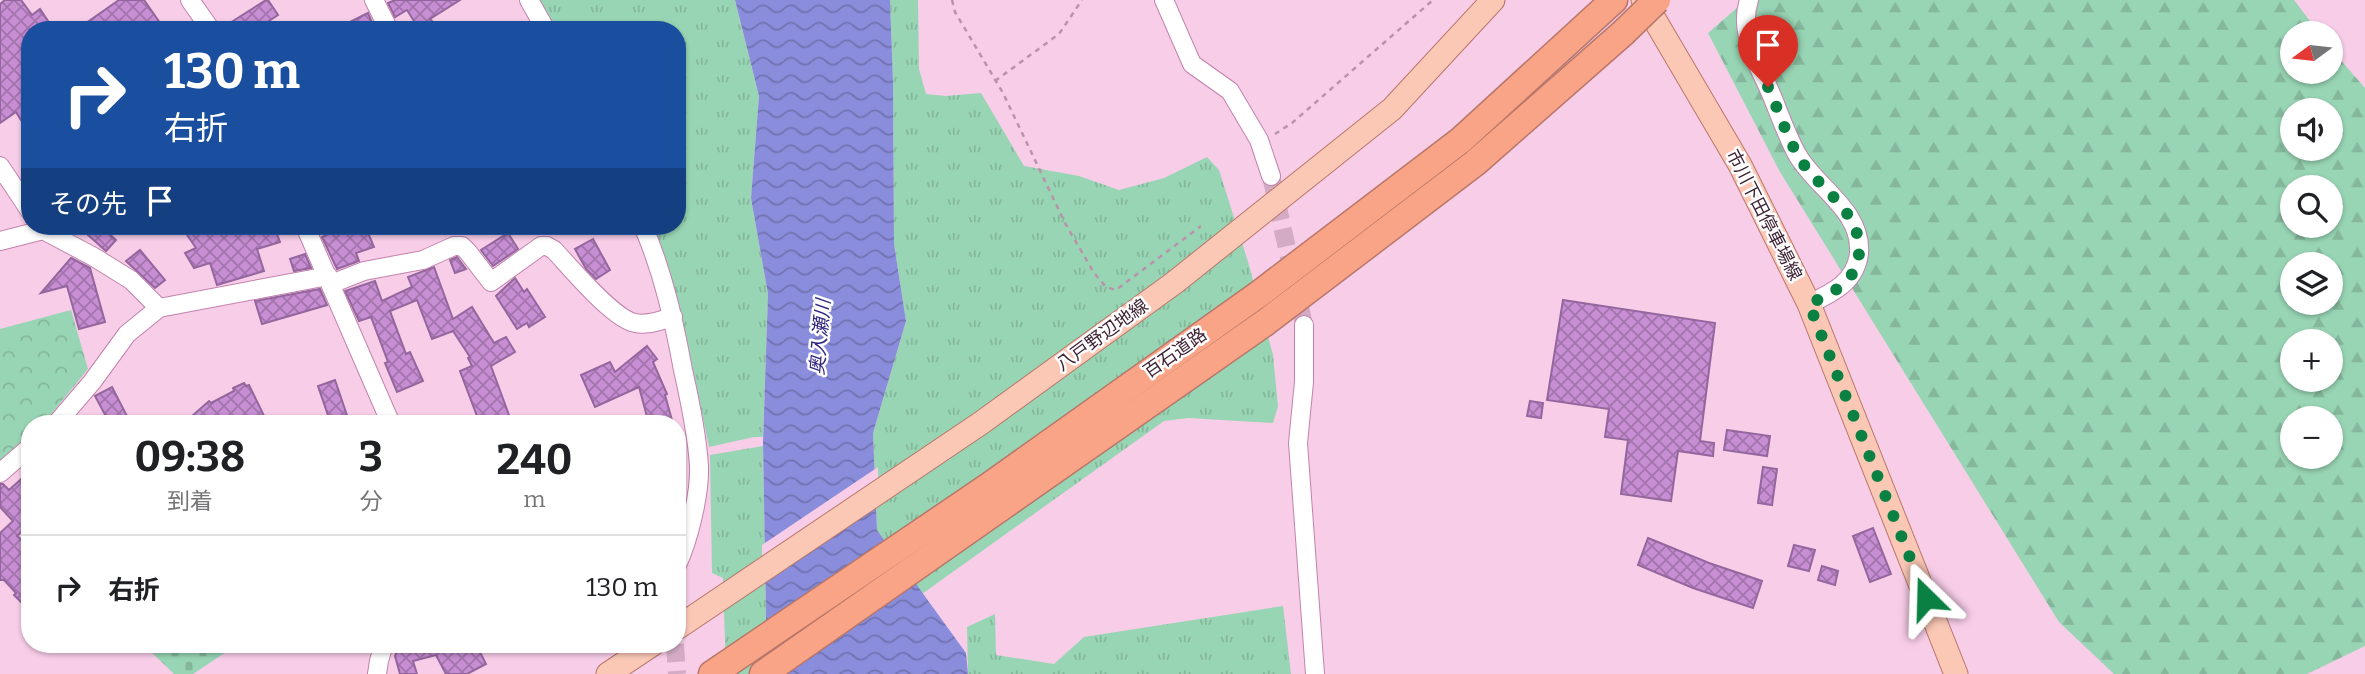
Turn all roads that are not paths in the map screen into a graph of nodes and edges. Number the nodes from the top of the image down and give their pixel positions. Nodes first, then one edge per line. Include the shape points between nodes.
1 (190, 0) edge
2 (374, 0) edge
3 (529, 0) edge
4 (1164, 0) edge
5 (1493, 0) edge
6 (1643, 0) edge
7 (1657, 0) edge
8 (1749, 0) edge
9 (1610, 4) edge
10 (205, 21) edge
11 (384, 21) edge
12 (541, 21) edge
13 (0, 166) edge
14 (1271, 176) tunnel mouth
15 (21, 198) edge
16 (24, 235) edge
17 (58, 235) edge
18 (309, 235) edge
19 (646, 235) edge
20 (0, 241) edge
21 (330, 280) junction
22 (1809, 304) junction
23 (159, 308) junction
24 (673, 317) junction
25 (1304, 325) tunnel mouth
26 (64, 415) edge
27 (387, 415) edge
28 (21, 455) edge
29 (0, 473) edge
30 (686, 542) edge
31 (686, 622) edge
32 (381, 653) edge
33 (640, 653) edge
34 (713, 673) edge
35 (377, 674) edge
36 (608, 674) edge
37 (763, 674) edge
38 (1315, 674) edge
39 (1956, 674) edge

1 - 10 street
2 - 11 street
3 - 12 street
4 - 14 street via 1192,64 1230,91 1259,140
5 - 31 main road, 八戸野辺地線 via 1392,109 1174,283 981,423
6 - 22 main road, 市川下田停車場線 via 1740,165
7 - 37 highway, 百石道路, bridge via 1475,163 1266,323
8 - 22 street via 1749,41 1798,155 1843,208 1860,239 1852,274 1834,292
9 - 34 highway, 百石道路 via 1461,140 1259,294 989,486
13 - 15 street
16 - 20 street
17 - 23 street via 131,280
18 - 21 street
19 - 24 street
21 - 23 street
21 - 24 street via 423,260 462,246 491,282 547,246 625,320 646,324
21 - 27 street
22 - 39 main road, 市川下田停車場線
23 - 26 street via 127,334
24 - 30 street via 699,468
25 - 38 street via 1297,443
28 - 29 street
32 - 35 street
33 - 36 main road

